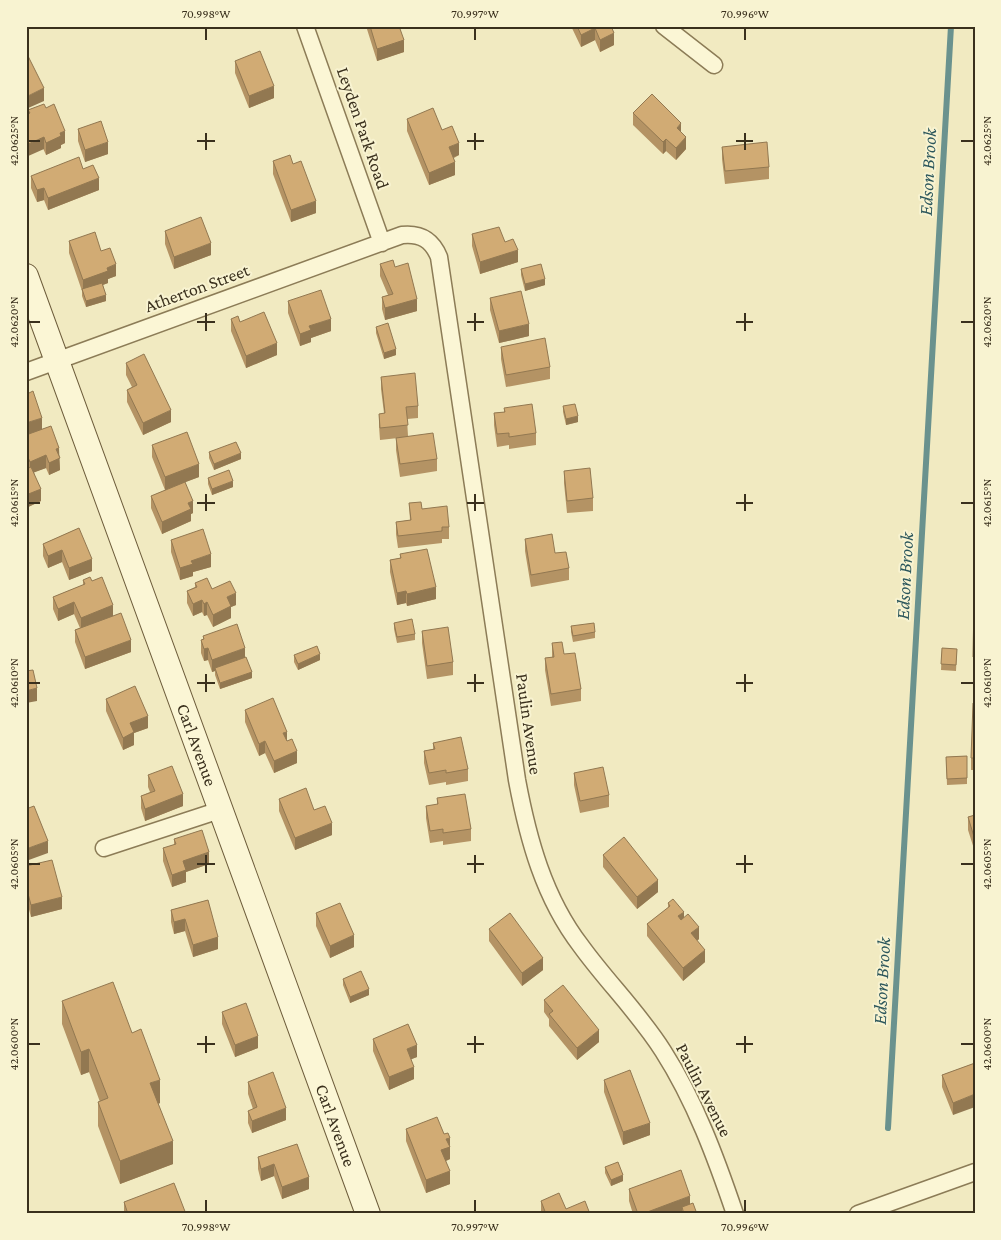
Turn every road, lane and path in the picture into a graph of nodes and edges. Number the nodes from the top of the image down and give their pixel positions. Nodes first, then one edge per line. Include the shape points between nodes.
1 (305, 26) edge
2 (664, 26) edge
3 (714, 65) dead end
4 (382, 243) junction
5 (26, 276) edge
6 (58, 360) junction
7 (26, 372) edge
8 (220, 810) junction
9 (104, 848) dead end
10 (975, 1172) edge
11 (368, 1214) edge
12 (736, 1214) edge
13 (858, 1214) edge

1 - 4 street, Leyden Park Road
2 - 3 street
4 - 6 street, Atherton Street
4 - 12 street, Paulin Avenue via 412,234 433,243 439,257 517,780 535,857 553,901 579,944 630,1004 676,1072 716,1160
5 - 6 street, Carl Avenue
6 - 7 street, Atherton Street
6 - 8 street, Carl Avenue
8 - 9 street
8 - 11 street, Carl Avenue
10 - 13 street

